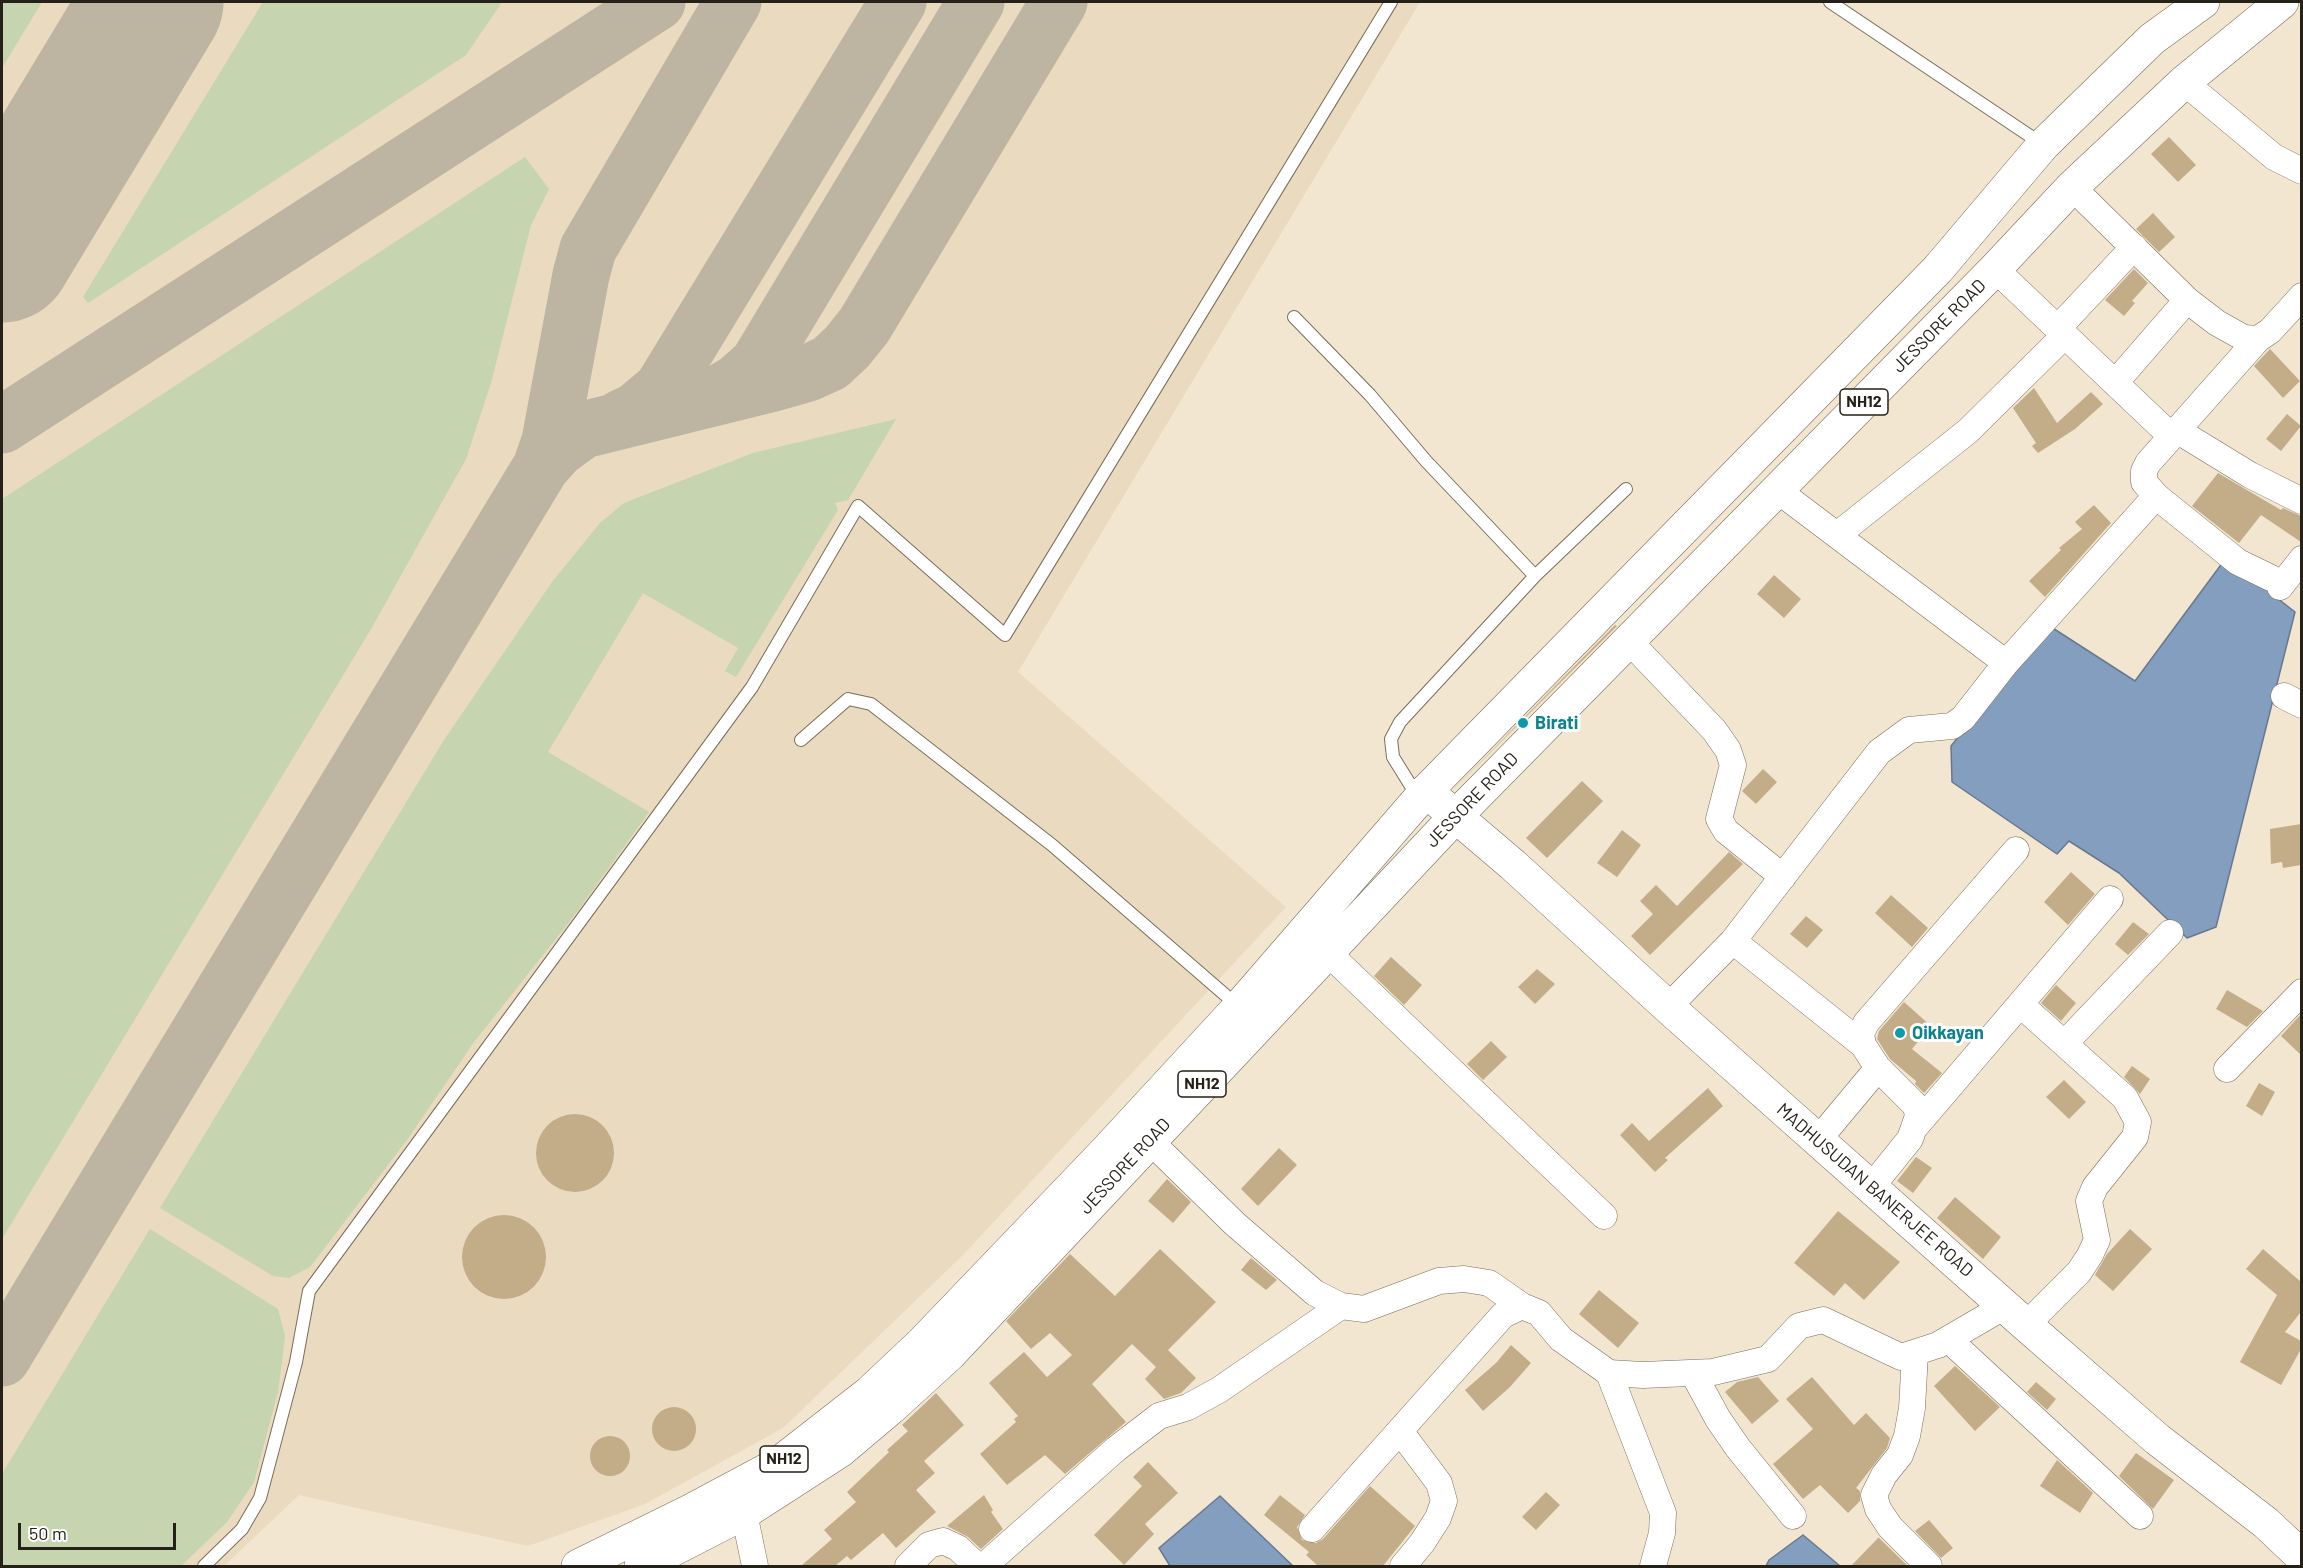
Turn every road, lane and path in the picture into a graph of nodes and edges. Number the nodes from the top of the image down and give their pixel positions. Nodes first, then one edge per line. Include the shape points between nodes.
1 (1391, 2) edge
2 (1830, 2) edge
3 (2203, 2) edge
4 (2282, 2) edge
5 (2184, 81) junction
6 (2043, 144) junction
7 (2301, 171) edge
8 (2072, 187) junction
9 (2134, 247) junction
10 (1995, 269) junction
11 (2301, 296) edge
12 (2187, 300) junction
13 (1294, 317) dead end
14 (2062, 332) junction
15 (2258, 339) junction
16 (2115, 383) junction
17 (2174, 432) junction
18 (1626, 489) dead end
19 (1777, 490) junction
20 (2156, 496) junction
21 (2301, 501) edge
22 (1837, 535) junction
23 (2301, 559) edge
24 (1535, 576) junction
25 (1629, 641) junction
26 (2006, 663) junction
27 (801, 740) dead end
28 (1426, 791) junction
29 (1456, 816) junction
30 (2016, 850) dead end
31 (1783, 877) junction
32 (2110, 899) dead end
33 (2170, 933) dead end
34 (1733, 941) junction
35 (1327, 952) junction
36 (2301, 992) edge
37 (2021, 1005) junction
38 (1239, 1007) junction
39 (1668, 1007) junction
40 (2065, 1043) junction
41 (1863, 1045) junction
42 (1878, 1068) junction
43 (2227, 1069) dead end
44 (1916, 1126) junction
45 (1149, 1140) junction
46 (1818, 1140) junction
47 (1872, 1186) junction
48 (1604, 1216) dead end
49 (1341, 1306) junction
50 (1522, 1306) junction
51 (2016, 1315) junction
52 (1948, 1339) junction
53 (1915, 1353) junction
54 (1609, 1373) junction
55 (1693, 1373) junction
56 (1400, 1431) junction
57 (744, 1514) junction
58 (1793, 1516) dead end
59 (2140, 1516) dead end
60 (1312, 1529) dead end
61 (2301, 1557) edge
62 (204, 1566) edge
63 (578, 1566) edge
64 (640, 1566) edge
65 (755, 1566) edge
66 (908, 1566) edge
67 (977, 1566) edge
68 (984, 1566) edge
69 (1403, 1566) edge
70 (1653, 1566) edge
71 (1929, 1566) edge

1 - 62 lane via 1005,635 858,506 752,687 309,1291 296,1362 260,1498 242,1529
2 - 6 lane
3 - 6 main road, NH12 via 2152,39
4 - 5 main road, JESSORE ROAD / NH12
5 - 7 street via 2274,157
5 - 8 main road, JESSORE ROAD / NH12
6 - 28 main road, NH12 via 1938,269
8 - 9 street
8 - 10 main road, JESSORE ROAD / NH12
9 - 12 street
9 - 14 street
10 - 14 street
10 - 19 main road, JESSORE ROAD / NH12
11 - 15 street
12 - 15 street via 2244,338
12 - 16 street
13 - 24 lane
14 - 16 street
14 - 22 street via 1968,431
15 - 17 street
16 - 17 street
17 - 20 street via 2144,471 2144,482
17 - 21 street
18 - 24 lane
19 - 22 street
19 - 25 main road, JESSORE ROAD / NH12
20 - 23 street via 2238,562 2275,583
20 - 26 street
22 - 26 street
24 - 28 lane via 1394,733 1391,748 1399,767 1411,786
25 - 29 main road, JESSORE ROAD / NH12
25 - 31 street via 1714,730 1728,750 1733,765 1719,819 1726,831
26 - 31 street via 1952,726 1909,730 1879,752
27 - 38 lane via 848,699 871,704 1052,845
28 - 29 main road, MADHUSUDAN BANERJEE ROAD
28 - 38 main road, NH12
29 - 35 main road, JESSORE ROAD / NH12
29 - 39 main road, MADHUSUDAN BANERJEE ROAD
30 - 41 street via 1872,1013 1861,1034
31 - 34 street
32 - 37 street
33 - 40 street
34 - 39 street
34 - 41 street
35 - 45 main road, JESSORE ROAD / NH12
35 - 48 street
36 - 43 street
37 - 40 street
37 - 44 street
38 - 63 main road, NH12 via 923,1342 869,1393 778,1464
39 - 46 main road, MADHUSUDAN BANERJEE ROAD
40 - 51 street via 2125,1098 2138,1122 2135,1137 2095,1187 2089,1201 2097,1240 2090,1255 2079,1272
41 - 42 street
42 - 44 street via 1916,1106
42 - 46 street
44 - 47 street
45 - 49 street via 1235,1224 1315,1293
45 - 57 main road, JESSORE ROAD / NH12 via 950,1354 840,1451
46 - 47 main road, MADHUSUDAN BANERJEE ROAD
47 - 51 main road, MADHUSUDAN BANERJEE ROAD
49 - 50 street via 1364,1309 1439,1281 1464,1279 1489,1283
49 - 68 street via 1220,1390 1188,1407 1159,1416
50 - 54 street via 1539,1313 1561,1339
50 - 56 street via 1503,1315
51 - 52 street
51 - 61 main road, MADHUSUDAN BANERJEE ROAD via 2157,1439 2266,1522
52 - 53 street
52 - 59 street
53 - 55 street via 1901,1357 1823,1320 1799,1326 1768,1359
53 - 71 street via 1907,1436 1900,1455 1874,1495 1890,1527
54 - 55 street
54 - 70 street via 1663,1513
55 - 58 street via 1725,1429
56 - 60 street
56 - 69 street via 1439,1483 1444,1500 1438,1518
57 - 64 main road, JESSORE ROAD / NH12
57 - 65 street
66 - 67 street via 928,1545 943,1541 958,1548

